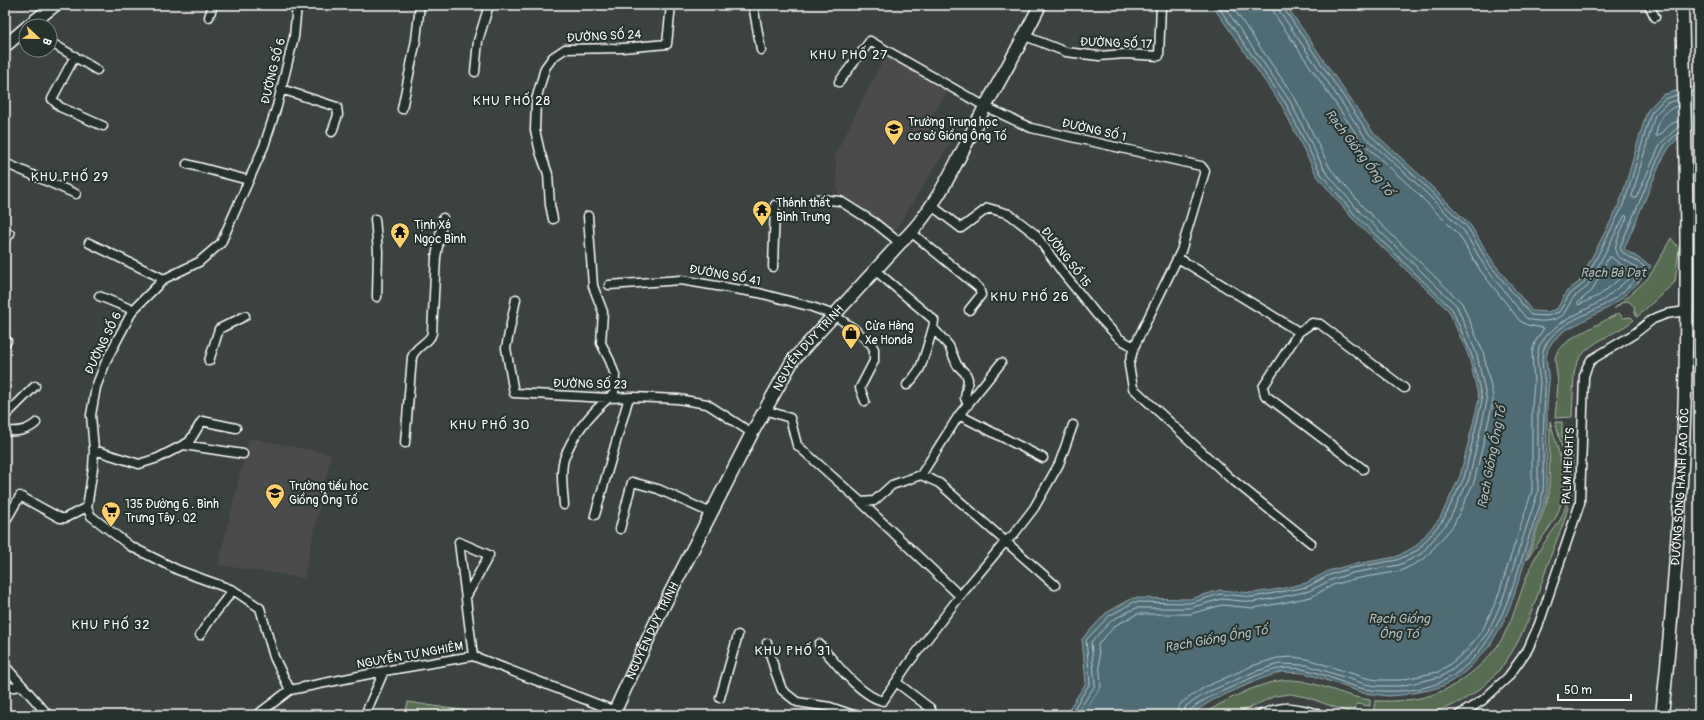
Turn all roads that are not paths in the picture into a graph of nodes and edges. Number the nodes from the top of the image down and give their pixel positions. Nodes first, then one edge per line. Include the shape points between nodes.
1 (54, 5) edge
2 (213, 5) edge
3 (297, 5) edge
4 (420, 5) edge
5 (488, 5) edge
6 (671, 5) edge
7 (753, 5) edge
8 (1040, 5) edge
9 (1161, 5) edge
10 (1648, 5) edge
11 (1682, 5) edge
12 (209, 17) dead end
13 (1655, 17) dead end
14 (38, 18) edge
15 (18, 35) edge
16 (1025, 36) junction
17 (5, 46) edge
18 (58, 46) edge
19 (761, 50) dead end
20 (75, 56) junction
21 (97, 70) dead end
22 (475, 72) dead end
23 (839, 82) dead end
24 (281, 89) junction
25 (986, 107) junction
26 (402, 109) dead end
27 (102, 126) dead end
28 (332, 132) dead end
29 (5, 163) edge
30 (187, 164) dead end
31 (248, 180) junction
32 (76, 194) dead end
33 (816, 199) dead end
34 (775, 205) dead end
35 (932, 206) junction
36 (588, 216) dead end
37 (443, 218) dead end
38 (376, 219) dead end
39 (553, 219) dead end
40 (912, 233) junction
41 (89, 243) dead end
42 (900, 243) junction
43 (1178, 258) junction
44 (773, 267) dead end
45 (876, 271) junction
46 (164, 279) junction
47 (609, 285) dead end
48 (99, 296) dead end
49 (377, 297) dead end
50 (516, 299) dead end
51 (133, 310) junction
52 (969, 310) dead end
53 (1686, 311) junction
54 (834, 315) junction
55 (245, 316) dead end
56 (933, 328) junction
57 (1299, 332) junction
58 (1134, 347) junction
59 (209, 361) dead end
60 (1001, 362) dead end
61 (35, 386) dead end
62 (907, 386) dead end
63 (1404, 388) dead end
64 (629, 397) junction
65 (608, 398) junction
66 (865, 400) dead end
67 (968, 404) junction
68 (765, 410) junction
69 (959, 415) junction
70 (5, 416) edge
71 (36, 423) dead end
72 (1073, 425) dead end
73 (236, 428) dead end
74 (5, 431) edge
75 (752, 433) junction
76 (405, 443) dead end
77 (184, 445) junction
78 (94, 450) junction
79 (243, 454) dead end
80 (1043, 458) dead end
81 (1363, 469) dead end
82 (921, 475) junction
83 (861, 502) junction
84 (564, 505) dead end
85 (87, 508) junction
86 (711, 513) junction
87 (595, 515) dead end
88 (5, 522) edge
89 (620, 529) dead end
90 (1005, 542) junction
91 (1311, 543) dead end
92 (1055, 585) dead end
93 (233, 590) junction
94 (960, 596) junction
95 (466, 597) junction
96 (200, 635) dead end
97 (738, 635) dead end
98 (767, 643) dead end
99 (819, 644) dead end
100 (473, 656) junction
101 (5, 666) edge
102 (384, 671) junction
103 (896, 682) junction
104 (23, 686) junction
105 (5, 688) edge
106 (290, 690) junction
107 (720, 698) dead end
108 (614, 713) edge
109 (48, 715) edge
110 (257, 715) edge
111 (365, 715) edge
112 (854, 715) edge
113 (931, 715) edge
114 (1260, 715) edge
115 (1321, 715) edge
116 (1459, 715) edge
117 (1662, 715) edge

1 - 14 main road
2 - 12 street
3 - 24 street, ĐƯỜNG SỐ 6 via 294,37
4 - 26 street via 416,40
5 - 22 street via 478,41
6 - 39 street, ĐƯỜNG SỐ 24 via 667,44 622,48 565,48 553,57 545,68 536,100 535,130 548,174
7 - 19 street
8 - 16 main road, NGUYỄN DUY TRINH
9 - 16 street, ĐƯỜNG SỐ 17 via 1159,56 1099,56 1066,52
10 - 13 street
11 - 53 main road, ĐƯỜNG SONG HÀNH CAO TỐC
15 - 17 main road
16 - 25 main road, NGUYỄN DUY TRINH
18 - 20 street
20 - 21 street
20 - 27 street via 52,99 60,107
23 - 25 street, ĐƯỜNG SỐ 1 via 870,41
24 - 28 street via 337,107 338,115
24 - 31 street, ĐƯỜNG SỐ 6 via 264,146
25 - 35 main road, NGUYỄN DUY TRINH
25 - 43 street, ĐƯỜNG SỐ 1 via 1031,128 1201,166 1205,171
29 - 32 street
30 - 31 street
31 - 46 street, ĐƯỜNG SỐ 6 via 221,243 199,262
33 - 42 street via 840,201 875,223
34 - 44 street
35 - 40 main road, NGUYỄN DUY TRINH
35 - 58 street, ĐƯỜNG SỐ 15 via 961,228 988,208 1009,214 1035,234 1062,272 1120,340
36 - 65 street via 593,286 603,312 601,343 615,375 614,393
37 - 76 street via 436,257 432,333 430,339 416,349 412,357
38 - 49 street
40 - 42 main road, NGUYỄN DUY TRINH
40 - 52 street via 979,288 981,295
41 - 46 street
42 - 45 main road, NGUYỄN DUY TRINH
43 - 57 street
43 - 58 street
45 - 54 main road, NGUYỄN DUY TRINH
45 - 56 street via 930,315 934,320
46 - 51 street, ĐƯỜNG SỐ 6
47 - 54 street, ĐƯỜNG SỐ 41 via 681,280 758,293
48 - 51 street
50 - 65 street, ĐƯỜNG SỐ 23 via 506,348 514,393
51 - 78 street, ĐƯỜNG SỐ 6 via 107,359 96,387 92,415
53 - 116 street, PALM HEIGHTS via 1653,319 1634,334 1595,357 1587,367 1584,376 1580,503 1539,624 1528,649 1508,677 1483,700
53 - 117 main road, ĐƯỜNG SONG HÀNH CAO TỐC via 1682,465
54 - 66 street, ĐƯỜNG SỐ 41 via 853,328 874,349 874,362 860,388
54 - 68 main road, NGUYỄN DUY TRINH via 793,360
55 - 59 street via 219,329
56 - 62 street via 922,364
56 - 67 street via 949,346 957,365 966,374 968,379 965,398
57 - 63 street via 1312,323 1320,324
57 - 81 street via 1263,387 1265,395
58 - 91 street via 1129,365 1133,388 1229,477
60 - 67 street
61 - 70 street
64 - 65 street, ĐƯỜNG SỐ 23
64 - 75 street, ĐƯỜNG SỐ 23 via 678,399 707,404
64 - 87 street
65 - 84 street via 573,438 567,452 562,482
67 - 69 street
68 - 75 main road, NGUYỄN DUY TRINH
68 - 83 street via 790,418 797,445
69 - 80 street
69 - 82 street
71 - 74 street via 26,430
72 - 90 street via 1059,464 1034,508
73 - 77 street via 202,421 189,442
75 - 86 main road, NGUYỄN DUY TRINH
77 - 78 street via 139,464
77 - 79 street
78 - 85 street, ĐƯỜNG SỐ 6
82 - 83 street via 892,485 874,501
82 - 90 street via 940,483
83 - 94 street
85 - 88 street via 60,518 20,496
85 - 93 street via 91,516 130,546 178,570
86 - 89 street via 658,489 632,482
86 - 108 main road, NGUYỄN DUY TRINH via 660,613
90 - 92 street
90 - 94 street
93 - 96 street
93 - 106 street via 260,608 274,657
94 - 103 street
95 - 95 street via 489,555 459,542 462,566
95 - 100 street
97 - 107 street
98 - 112 street via 782,690 797,702 830,707
99 - 103 street via 851,681 879,700 883,700
100 - 102 street, NGUYỄN TƯ NGHIÊM
100 - 108 street, NGUYỄN TƯ NGHIÊM
101 - 104 street
102 - 106 street, NGUYỄN TƯ NGHIÊM
102 - 111 street
103 - 113 street via 930,708
104 - 105 street
104 - 109 street
106 - 110 street, NGUYỄN TƯ NGHIÊM
114 - 115 street via 1274,709 1289,707

